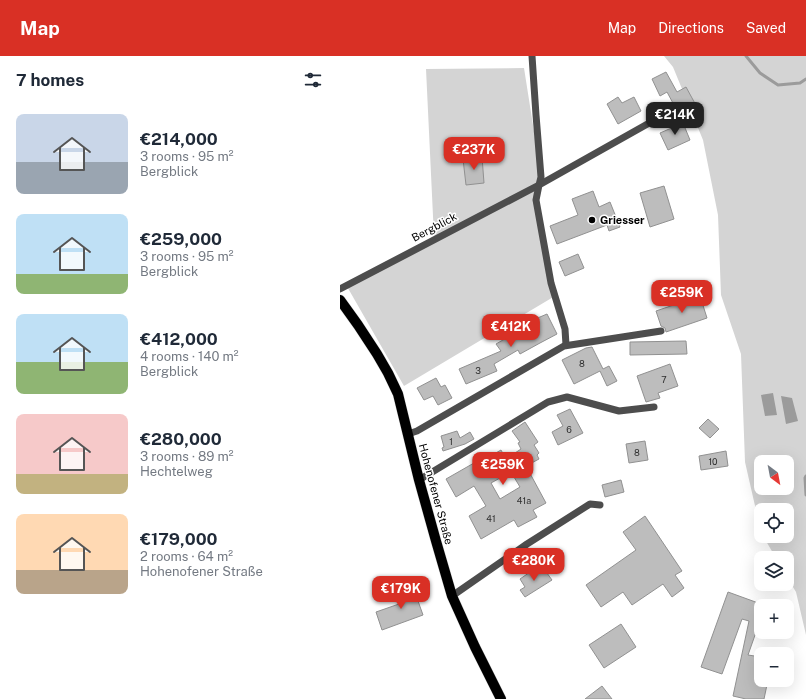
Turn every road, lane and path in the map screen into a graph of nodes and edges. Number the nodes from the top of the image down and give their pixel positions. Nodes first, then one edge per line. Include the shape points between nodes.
1 (532, 56) edge
2 (667, 113) dead end
3 (539, 186) junction
4 (340, 289) edge
5 (340, 300) edge
6 (661, 331) dead end
7 (566, 345) junction
8 (654, 407) dead end
9 (408, 434) junction
10 (419, 480) junction
11 (600, 505) dead end
12 (452, 596) junction
13 (501, 699) edge

1 - 3 street via 541,177
2 - 3 street, Bergblick
3 - 4 street, Bergblick
3 - 7 street via 536,200 551,283 565,329
5 - 9 main road, Hohenofener Straße via 388,373 398,394
6 - 7 street
7 - 9 street
8 - 10 street via 619,411 567,397 548,402
9 - 10 main road, Hohenofener Straße
10 - 12 main road, Hohenofener Straße
11 - 12 street via 590,504
12 - 13 main road, Hohenofener Straße

